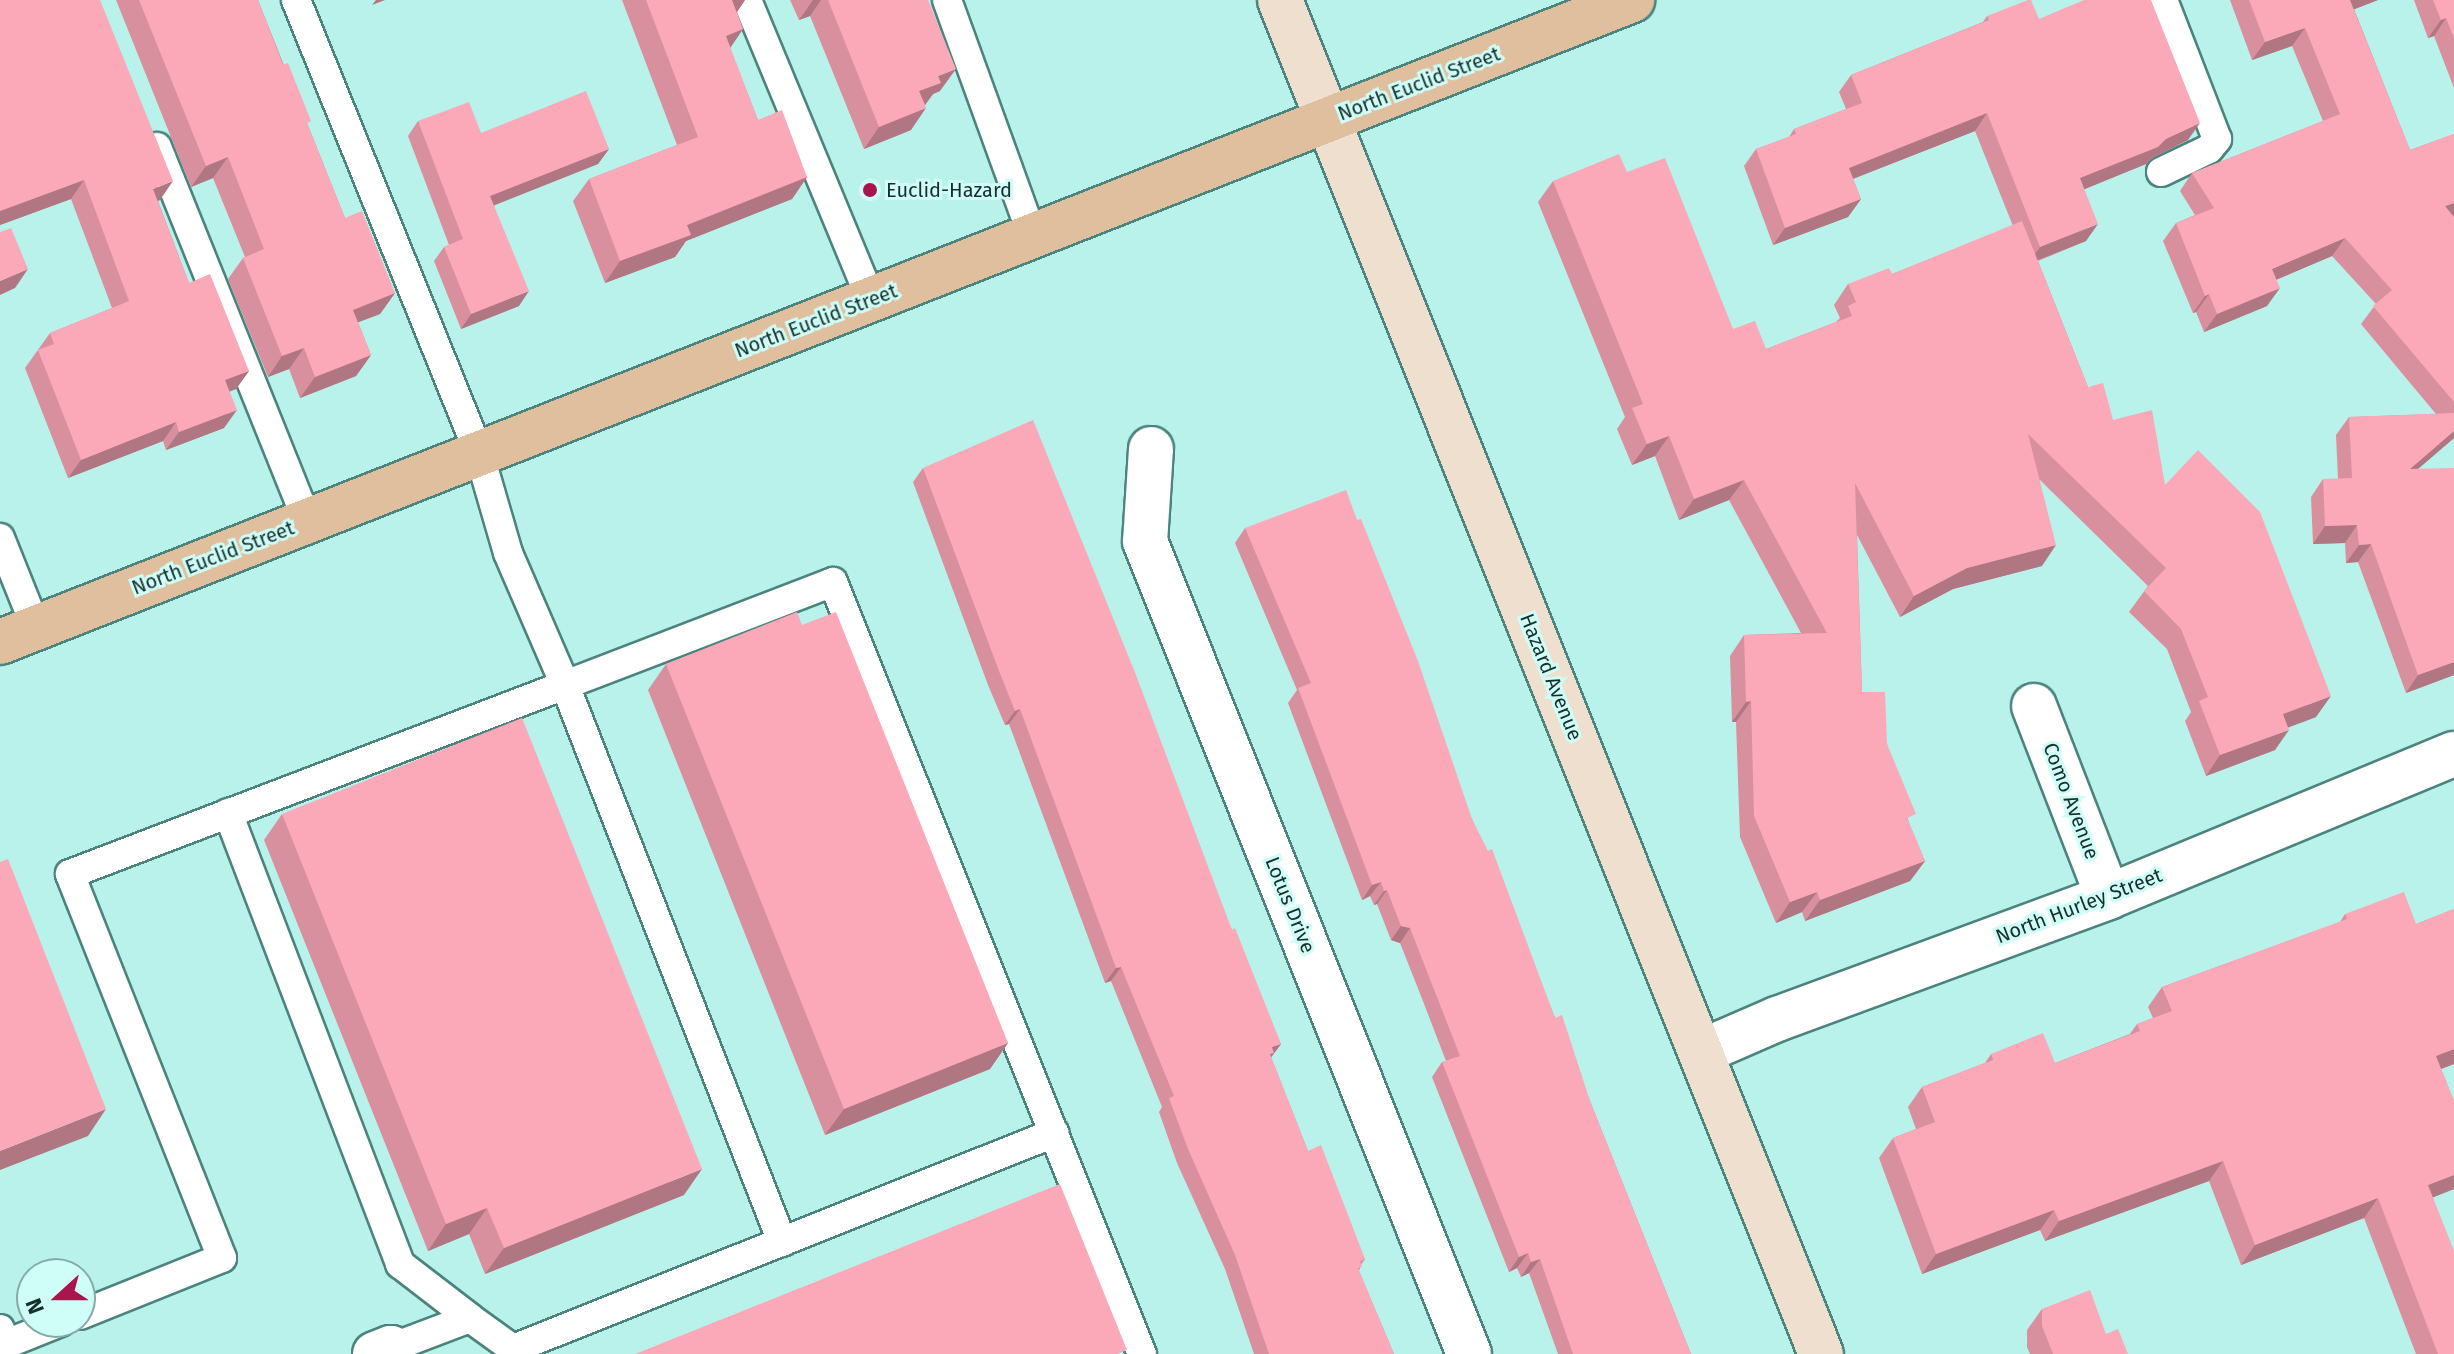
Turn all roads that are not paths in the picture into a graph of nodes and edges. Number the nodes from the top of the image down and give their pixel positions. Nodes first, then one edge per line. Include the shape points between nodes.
1 (296, 0) edge
2 (747, 0) edge
3 (947, 0) edge
4 (1280, 0) edge
5 (1632, 0) edge
6 (2163, 0) edge
7 (144, 116) edge
8 (1328, 120) junction
9 (2161, 172) edge
10 (1032, 235) junction
11 (871, 299) junction
12 (1151, 449) dead end
13 (479, 453) junction
14 (307, 521) junction
15 (0, 538) edge
16 (18, 635) edge
17 (565, 685) junction
18 (2034, 706) dead end
19 (2454, 754) edge
20 (228, 813) junction
21 (2108, 897) junction
22 (1701, 1052) junction
23 (1054, 1133) junction
24 (782, 1242) junction
25 (96, 1309) edge
26 (470, 1318) junction
27 (0, 1329) edge
28 (21, 1338) edge
29 (387, 1352) edge
30 (1142, 1354) edge
31 (1469, 1354) edge
32 (1821, 1354) edge

1 - 13 lane
2 - 11 lane
3 - 10 lane
4 - 8 street, Hazard Avenue
5 - 8 main road, North Euclid Street
6 - 9 lane via 2217,139 2209,149
7 - 14 lane
8 - 10 main road, North Euclid Street
8 - 22 street, Hazard Avenue
10 - 11 main road, North Euclid Street
11 - 13 main road, North Euclid Street
12 - 31 street, Lotus Drive via 1145,541
13 - 14 main road, North Euclid Street
13 - 17 lane via 508,553
14 - 16 main road, North Euclid Street
15 - 16 lane
17 - 20 lane
17 - 23 lane via 833,582
17 - 24 lane
18 - 21 street, Como Avenue
19 - 21 street, North Hurley Street
20 - 25 lane via 70,874 222,1258
20 - 26 lane via 400,1264
21 - 22 street, North Hurley Street
22 - 32 street, Hazard Avenue
23 - 24 lane
23 - 30 lane
24 - 26 lane via 513,1349
26 - 29 lane
27 - 28 lane via 6,1344

